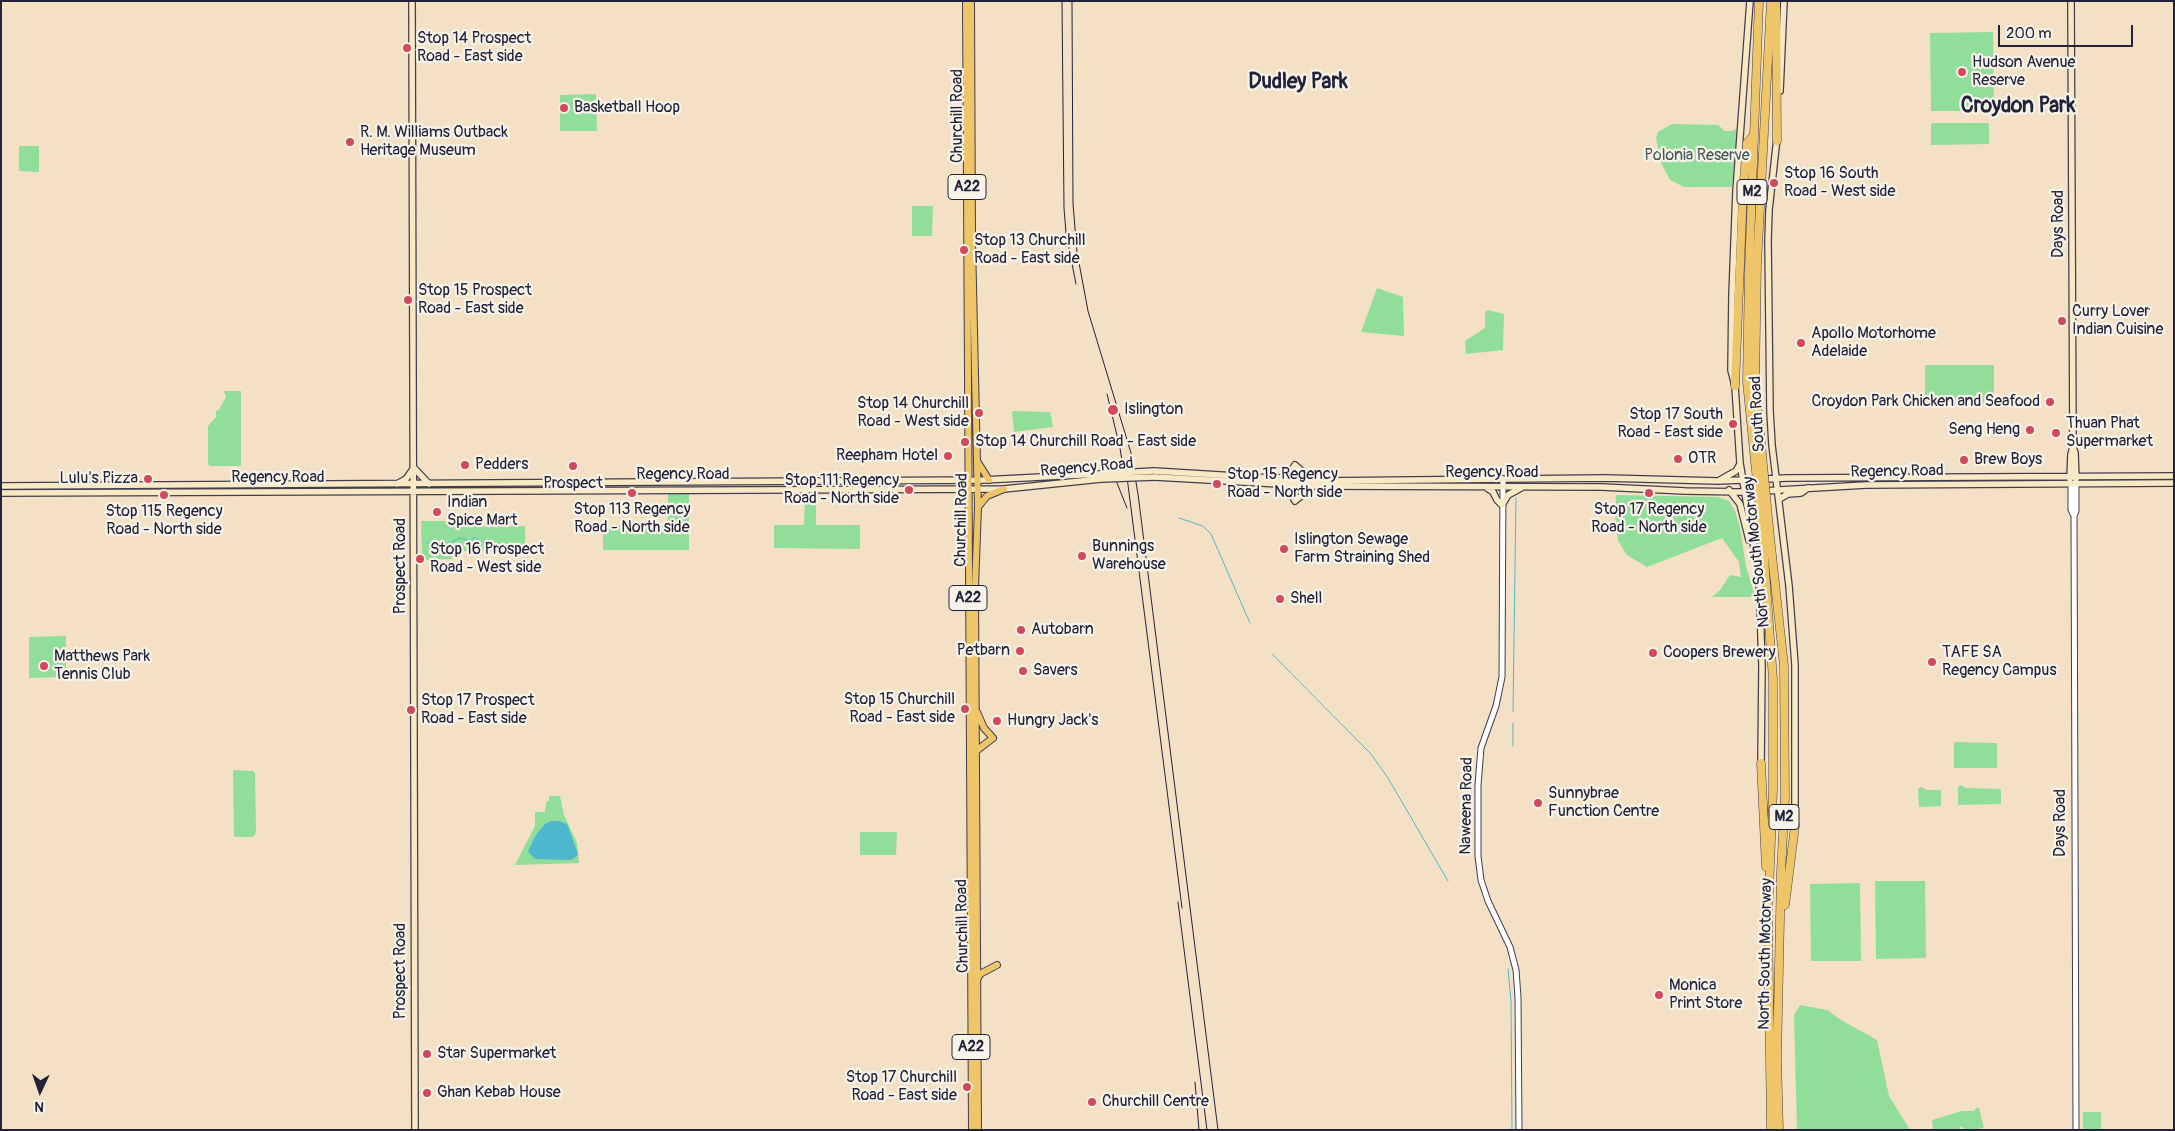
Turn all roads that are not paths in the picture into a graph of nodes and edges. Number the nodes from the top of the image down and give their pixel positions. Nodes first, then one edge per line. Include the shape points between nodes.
1 (412, 1) edge
2 (966, 1) edge
3 (971, 1) edge
4 (1750, 1) edge
5 (1759, 1) edge
6 (1771, 1) edge
7 (1776, 1) edge
8 (1784, 1) edge
9 (2071, 1) edge
10 (1754, 135) junction
11 (1777, 141) junction
12 (970, 170) junction
13 (1751, 382) junction
14 (1735, 386) junction
15 (2073, 447) junction
16 (977, 461) junction
17 (2071, 463) junction
18 (1740, 464) junction
19 (1775, 464) junction
20 (414, 468) junction
21 (1100, 476) junction
22 (2055, 476) junction
23 (2174, 476) edge
24 (1605, 478) junction
25 (1788, 478) junction
26 (1459, 479) junction
27 (1502, 479) junction
28 (1777, 479) junction
29 (968, 480) junction
30 (977, 480) junction
31 (989, 480) junction
32 (1743, 480) junction
33 (2073, 480) junction
34 (1319, 481) junction
35 (1718, 481) junction
36 (1277, 482) junction
37 (1381, 483) junction
38 (2174, 483) edge
39 (395, 484) junction
40 (430, 484) junction
41 (248, 485) junction
42 (1, 486) edge
43 (1314, 486) junction
44 (1459, 487) junction
45 (1486, 487) junction
46 (1503, 487) junction
47 (1523, 487) junction
48 (1614, 487) junction
49 (414, 488) junction
50 (1808, 488) junction
51 (968, 489) junction
52 (977, 489) junction
53 (1004, 489) junction
54 (1729, 490) junction
55 (1778, 491) junction
56 (272, 492) junction
57 (1745, 492) junction
58 (1, 493) edge
59 (1502, 505) junction
60 (978, 506) junction
61 (1779, 509) junction
62 (1765, 529) junction
63 (1759, 578) junction
64 (976, 708) junction
65 (976, 751) junction
66 (1761, 763) joint
67 (1795, 826) joint
68 (1768, 916) junction
69 (1780, 932) junction
70 (997, 965) dead end
71 (977, 979) junction
72 (415, 1130) edge
73 (972, 1130) edge
74 (978, 1130) edge
75 (1519, 1130) edge
76 (1771, 1130) edge
77 (1779, 1130) edge
78 (2076, 1130) edge

1 - 20 main road, Prospect Road
2 - 12 main road, Churchill Road / A22
3 - 12 main road, Churchill Road / A22
4 - 14 main road, South Road via 1736,191 1731,370
5 - 10 highway, North South Motorway / M2
6 - 13 highway, North South Motorway / M2
7 - 11 highway
8 - 11 main road, South Road
9 - 15 main road, Days Road
10 - 13 highway, North South Motorway / M2
10 - 14 highway via 1747,143 1743,190
11 - 19 main road, South Road via 1768,241 1770,411
12 - 16 main road, Churchill Road / A22
12 - 29 main road, Churchill Road / A22
13 - 62 highway, North South Motorway / M2, bridge
14 - 18 main road, South Road
15 - 17 main road, Days Road
15 - 33 main road, Days Road via 2076,452
16 - 30 main road, Churchill Road / A22
16 - 31 main road
17 - 22 main road via 2064,473
17 - 33 main road, Days Road
18 - 32 main road, South Road
18 - 35 main road via 1736,471
19 - 25 main road via 1777,470
19 - 28 main road, South Road
20 - 39 main road via 406,479
20 - 40 main road
20 - 49 main road, Prospect Road
21 - 31 main road, Regency Road
21 - 36 main road, Regency Road, bridge via 1154,474
21 - 53 main road, Regency Road
22 - 25 main road, Regency Road
22 - 33 main road, Regency Road
23 - 33 main road, Regency Road
24 - 27 main road, Regency Road
24 - 35 main road, Regency Road
24 - 48 main road
25 - 28 main road, Regency Road
26 - 27 main road, Regency Road
26 - 37 main road, Regency Road
26 - 44 main road
27 - 46 street, Naweena Road
28 - 32 main road, Regency Road
28 - 55 main road, South Road
29 - 30 main road, Regency Road
29 - 40 main road, Regency Road
29 - 51 main road, Churchill Road / A22
30 - 31 main road, Regency Road
30 - 52 main road, Churchill Road / A22
32 - 35 main road, Regency Road
32 - 57 main road, South Road
33 - 38 main road, Regency Road
33 - 50 main road, Regency Road
33 - 78 street, Days Road via 2076,511
34 - 36 main road, Regency Road
34 - 36 main road via 1296,465
34 - 37 main road, Regency Road
36 - 43 main road, Regency Road
36 - 43 main road via 1295,501
37 - 43 main road, Regency Road
37 - 44 main road, Regency Road
39 - 41 main road, Regency Road
39 - 49 main road, Regency Road
40 - 49 main road, Regency Road
41 - 42 main road, Regency Road
41 - 56 main road
44 - 45 main road, Regency Road
45 - 46 main road, Regency Road
45 - 59 main road
46 - 47 main road, Regency Road
46 - 59 street, Naweena Road
47 - 48 main road, Regency Road
47 - 59 main road via 1511,492
48 - 54 main road, Regency Road
49 - 51 main road, Regency Road
49 - 56 main road, Regency Road
49 - 72 main road, Prospect Road
50 - 55 main road, Regency Road
50 - 61 main road via 1779,499
51 - 52 main road, Regency Road
51 - 73 main road, Churchill Road / A22
52 - 53 main road, Regency Road
52 - 60 main road, Churchill Road / A22
53 - 60 main road via 987,496
54 - 57 main road, Regency Road
54 - 63 main road via 1740,504
55 - 57 main road, Regency Road
55 - 61 main road, South Road
56 - 58 main road, Regency Road
57 - 63 main road, South Road
59 - 75 street, Naweena Road via 1502,677 1481,748 1478,856 1488,901 1510,947 1516,970
60 - 64 main road, Churchill Road / A22
61 - 67 main road, South Road / M2 via 1796,665
62 - 68 highway, North South Motorway / M2 via 1773,679
62 - 69 highway, North South Motorway / M2 via 1784,666 1785,798
63 - 66 main road, South Road
64 - 65 main road, Churchill Road / A22
64 - 65 main road via 984,728 993,738
65 - 71 main road, Churchill Road / A22
66 - 68 highway
67 - 69 highway, M2
68 - 76 highway, North South Motorway / M2
69 - 77 highway, North South Motorway / M2
70 - 71 main road
71 - 74 main road, Churchill Road / A22

